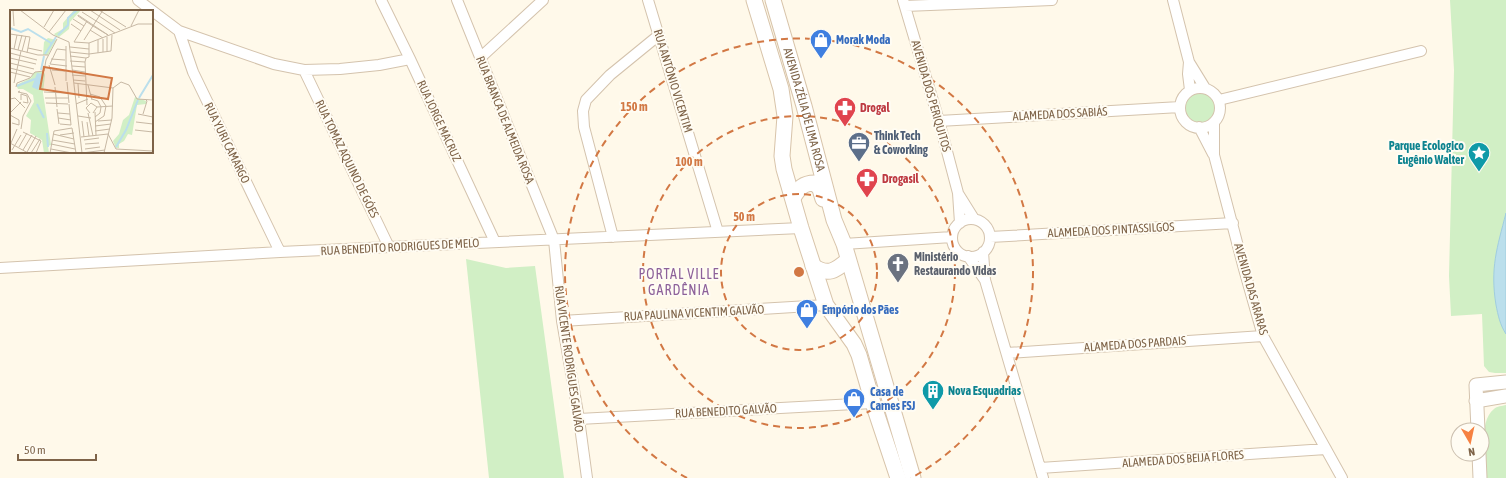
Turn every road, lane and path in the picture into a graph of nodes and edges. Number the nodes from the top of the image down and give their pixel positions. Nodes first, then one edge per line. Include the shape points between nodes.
1 (138, 0) edge
2 (381, 0) edge
3 (457, 0) edge
4 (543, 0) edge
5 (648, 0) edge
6 (754, 0) edge
7 (773, 0) edge
8 (1052, 0) edge
9 (1173, 0) edge
10 (904, 3) edge
11 (151, 10) edge
12 (153, 11) edge
13 (179, 31) junction
14 (658, 34) junction
15 (1420, 51) dead end
16 (480, 58) junction
17 (410, 59) junction
18 (1189, 62) junction
19 (304, 70) junction
20 (1205, 88) junction
21 (1190, 90) junction
22 (1219, 100) junction
23 (1180, 107) junction
24 (939, 121) junction
25 (1214, 122) junction
26 (1199, 128) junction
27 (1214, 155) junction
28 (958, 193) junction
29 (793, 198) junction
30 (974, 219) junction
31 (834, 220) junction
32 (960, 223) junction
33 (1233, 223) junction
34 (801, 228) junction
35 (718, 232) junction
36 (613, 237) junction
37 (952, 237) junction
38 (990, 237) junction
39 (554, 240) junction
40 (495, 242) junction
41 (844, 244) junction
42 (389, 247) junction
43 (280, 252) junction
44 (983, 252) junction
45 (968, 256) junction
46 (848, 260) junction
47 (813, 266) junction
48 (0, 268) edge
49 (985, 280) junction
50 (826, 305) junction
51 (562, 321) junction
52 (1263, 336) junction
53 (1007, 353) junction
54 (1506, 382) edge
55 (1506, 396) edge
56 (1476, 401) junction
57 (873, 403) junction
58 (578, 419) junction
59 (1477, 422) edge
60 (1326, 449) junction
61 (1479, 462) edge
62 (1042, 473) edge
63 (587, 478) edge
64 (898, 478) edge
65 (913, 478) edge
66 (1342, 478) edge
67 (1480, 478) edge

1 - 11 street
2 - 17 street, RUA JORGE MACRUZ
3 - 16 street, RUA BRANCA DE ALMEIDA ROSA
4 - 16 street
5 - 14 street, RUA ANTÔNIO VICENTIM
6 - 29 main road, AVENIDA ZÉLIA DE LIMA ROSA via 781,90 785,116 782,156
7 - 31 main road, AVENIDA ZÉLIA DE LIMA ROSA
8 - 10 street
9 - 18 street
10 - 24 street, AVENIDA DOS PERIQUITOS
12 - 13 street
13 - 19 street via 274,64
13 - 43 street, RUA YURI CAMARGO via 193,72
14 - 35 street, RUA ANTÔNIO VICENTIM
14 - 36 street via 610,75 586,100 582,111
15 - 22 street
16 - 39 street, RUA BRANCA DE ALMEIDA ROSA
17 - 19 street via 379,65
17 - 40 street, RUA JORGE MACRUZ
18 - 20 street
18 - 21 street
19 - 42 street, RUA TOMAZ AQUINO DE GÓES
20 - 21 street
20 - 22 street
21 - 23 street via 1184,96
22 - 25 street via 1220,112
23 - 24 street, ALAMEDA DOS SABIÁS
23 - 26 street via 1184,119
24 - 28 street, AVENIDA DOS PERIQUITOS
25 - 26 street
25 - 27 street
26 - 27 street
27 - 33 street, AVENIDA DAS ARARAS
28 - 30 street
28 - 32 street
29 - 31 main road, AVENIDA ZÉLIA DE LIMA ROSA via 798,188 815,183 820,189 826,212
29 - 34 main road, AVENIDA ZÉLIA DE LIMA ROSA
30 - 32 street
30 - 38 street via 985,225
31 - 41 main road, AVENIDA ZÉLIA DE LIMA ROSA
32 - 37 street
33 - 38 street, ALAMEDA DOS PINTASSILGOS
33 - 52 street, AVENIDA DAS ARARAS
34 - 35 street, RUA BENEDITO RODRIGUES DE MELO
34 - 47 main road, AVENIDA ZÉLIA DE LIMA ROSA
35 - 36 street, RUA BENEDITO RODRIGUES DE MELO
36 - 39 street, RUA BENEDITO RODRIGUES DE MELO
37 - 41 street
37 - 45 street via 955,247 963,255
38 - 44 street
39 - 40 street, RUA BENEDITO RODRIGUES DE MELO
39 - 51 street, RUA VICENTE RODRIGUES GALVÃO
40 - 42 street, RUA BENEDITO RODRIGUES DE MELO
41 - 46 main road, AVENIDA ZÉLIA DE LIMA ROSA
42 - 43 street, RUA BENEDITO RODRIGUES DE MELO
43 - 48 street, RUA BENEDITO RODRIGUES DE MELO
44 - 45 street
44 - 49 street
45 - 49 street
46 - 47 main road via 827,272
46 - 65 main road, AVENIDA ZÉLIA DE LIMA ROSA
47 - 50 main road, AVENIDA ZÉLIA DE LIMA ROSA
49 - 53 street
50 - 51 street, RUA PAULINA VICENTIM GALVÃO
50 - 57 main road, AVENIDA ZÉLIA DE LIMA ROSA via 859,354
51 - 58 street, RUA VICENTE RODRIGUES GALVÃO
52 - 53 street, ALAMEDA DOS PARDAIS
52 - 60 street, AVENIDA DAS ARARAS
53 - 62 street
54 - 56 street via 1476,385
55 - 56 street
56 - 59 street
57 - 58 street, RUA BENEDITO GALVÃO
57 - 64 main road, AVENIDA ZÉLIA DE LIMA ROSA
58 - 63 street, RUA VICENTE RODRIGUES GALVÃO
60 - 62 street, ALAMEDA DOS BEIJA FLORES
60 - 66 street, AVENIDA DAS ARARAS
61 - 67 street

